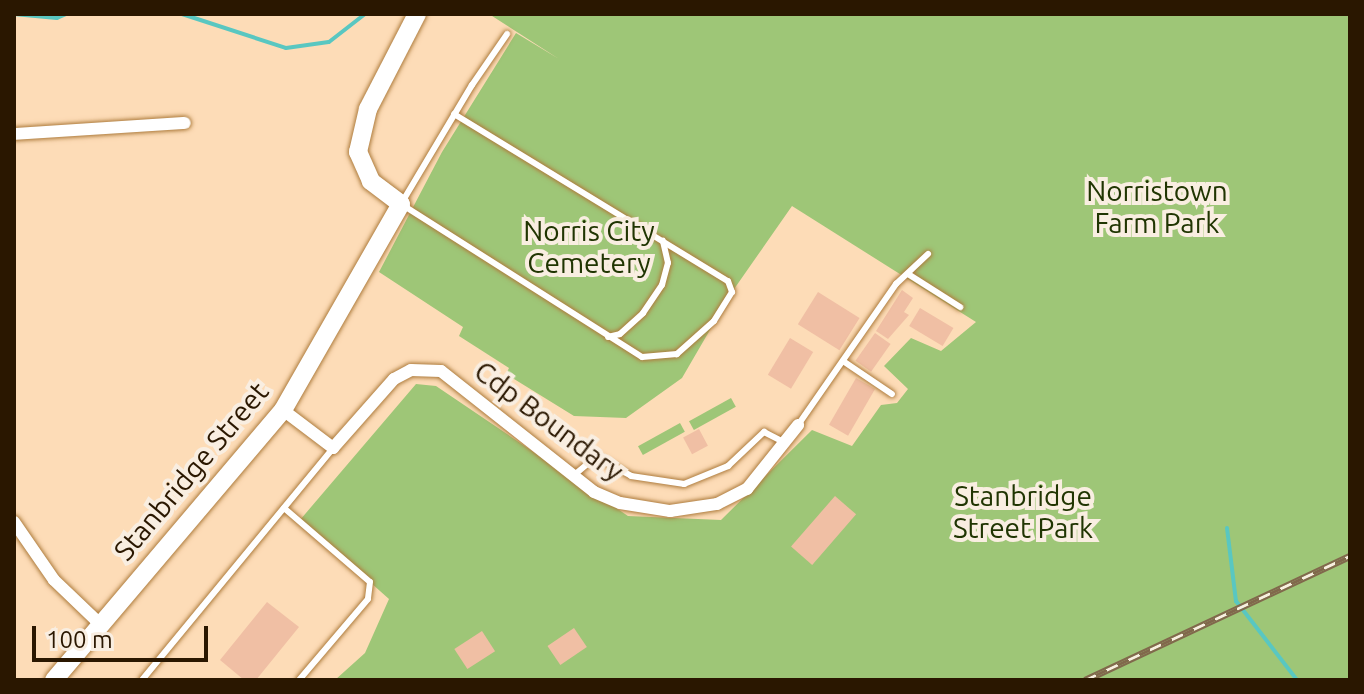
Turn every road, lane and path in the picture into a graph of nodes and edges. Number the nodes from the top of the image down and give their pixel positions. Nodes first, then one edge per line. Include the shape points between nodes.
1 (417, 14) edge
2 (507, 34) dead end
3 (454, 114) junction
4 (185, 123) dead end
5 (14, 134) edge
6 (401, 204) junction
7 (663, 241) junction
8 (928, 254) dead end
9 (908, 274) junction
10 (960, 307) dead end
11 (608, 337) junction
12 (843, 361) junction
13 (892, 394) dead end
14 (283, 410) junction
15 (798, 425) joint
16 (786, 443) junction
17 (333, 448) junction
18 (573, 476) junction
19 (284, 508) junction
20 (14, 522) edge
21 (99, 623) junction
22 (54, 680) edge
23 (142, 680) edge
24 (299, 680) edge

1 - 6 street via 368,109 358,152 371,181
2 - 3 lane
3 - 6 lane
3 - 7 lane
4 - 5 street
6 - 11 lane
6 - 14 street, Stanbridge Street
7 - 11 lane via 668,263 662,285 643,313 620,334
7 - 11 lane via 728,281 732,292 714,321 677,354 642,357
8 - 9 lane
9 - 10 lane
9 - 12 lane
12 - 13 lane
12 - 15 lane
14 - 17 street
14 - 21 street, Stanbridge Street
15 - 16 street, Cdp Boundary
16 - 18 lane via 764,432 728,466 684,484 631,476 596,457
16 - 18 street, Cdp Boundary via 747,489 686,511 620,503
17 - 18 street, Cdp Boundary via 394,379 411,370 432,369 452,377
17 - 19 lane
19 - 23 lane
19 - 24 lane via 362,573 370,586 368,599
20 - 21 street via 54,580
21 - 22 street, Stanbridge Street

